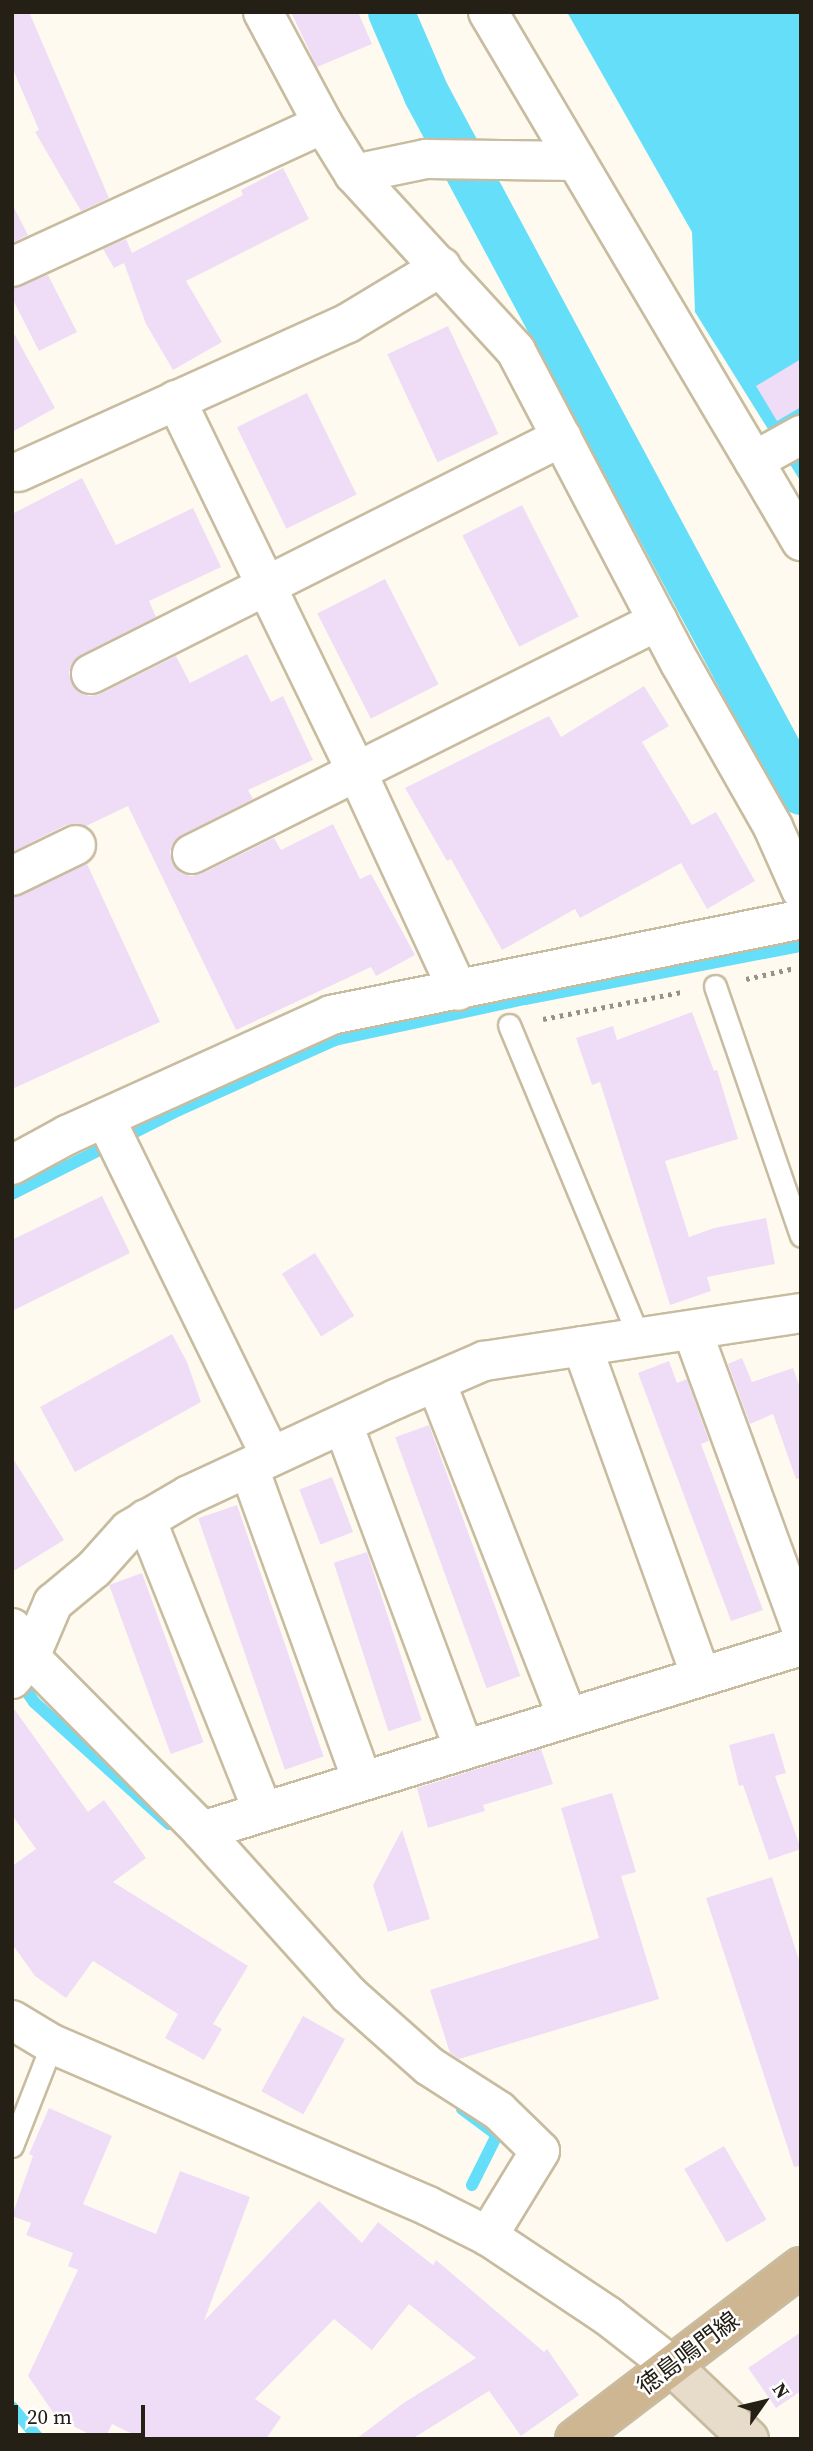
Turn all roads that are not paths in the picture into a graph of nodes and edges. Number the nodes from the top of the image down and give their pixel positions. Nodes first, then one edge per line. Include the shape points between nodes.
1 (263, 12) edge
2 (488, 12) edge
3 (323, 124) junction
4 (576, 161) junction
5 (354, 174) junction
6 (12, 267) edge
7 (441, 267) junction
8 (176, 400) junction
9 (562, 437) junction
10 (777, 448) edge
11 (18, 472) dead end
12 (801, 541) edge
13 (265, 586) junction
14 (658, 621) junction
15 (91, 674) dead end
16 (357, 772) junction
17 (76, 845) dead end
18 (192, 854) dead end
19 (12, 876) edge
20 (801, 890) edge
21 (801, 919) edge
22 (715, 986) dead end
23 (458, 991) junction
24 (509, 1025) dead end
25 (105, 1118) junction
26 (12, 1165) edge
27 (801, 1236) edge
28 (801, 1313) edge
29 (692, 1330) junction
30 (639, 1338) junction
31 (582, 1346) junction
32 (436, 1382) junction
33 (342, 1424) junction
34 (260, 1462) junction
35 (146, 1519) junction
36 (801, 1628) edge
37 (801, 1646) edge
38 (19, 1658) edge
39 (701, 1676) junction
40 (567, 1716) junction
41 (464, 1749) junction
42 (362, 1780) junction
43 (263, 1811) junction
44 (202, 1831) junction
45 (12, 2020) edge
46 (52, 2044) junction
47 (12, 2146) edge
48 (488, 2236) junction
49 (801, 2267) edge
50 (672, 2366) junction
51 (575, 2439) edge
52 (749, 2439) edge

1 - 3 street
2 - 4 street
3 - 5 street
3 - 6 street
4 - 5 street via 426,159
4 - 10 street
5 - 7 street
7 - 8 street via 348,323
7 - 9 street via 516,351
8 - 11 street
8 - 13 street
9 - 13 street
9 - 14 street
10 - 12 street
13 - 15 street
13 - 16 street
14 - 16 street
14 - 20 street via 773,827
16 - 18 street
16 - 23 street
17 - 19 street
21 - 23 street
22 - 27 lane
23 - 25 street via 331,1015
24 - 30 lane
25 - 26 street
25 - 34 street
28 - 29 street
29 - 30 street
29 - 36 street
30 - 31 street
31 - 32 street via 484,1361
31 - 39 street
32 - 33 street
32 - 40 street
33 - 34 street
33 - 41 street
34 - 35 street
34 - 42 street
35 - 38 street via 53,1603
35 - 43 street
37 - 39 street
38 - 44 street
39 - 40 street
40 - 41 street
41 - 42 street
42 - 43 street
43 - 44 street
44 - 48 street via 348,1994 429,2066 499,2111 540,2151
45 - 46 street
46 - 47 lane
46 - 48 street
48 - 50 street via 608,2316
49 - 50 main road, 徳島鳴門線
50 - 51 main road, 徳島鳴門線
50 - 52 main road

